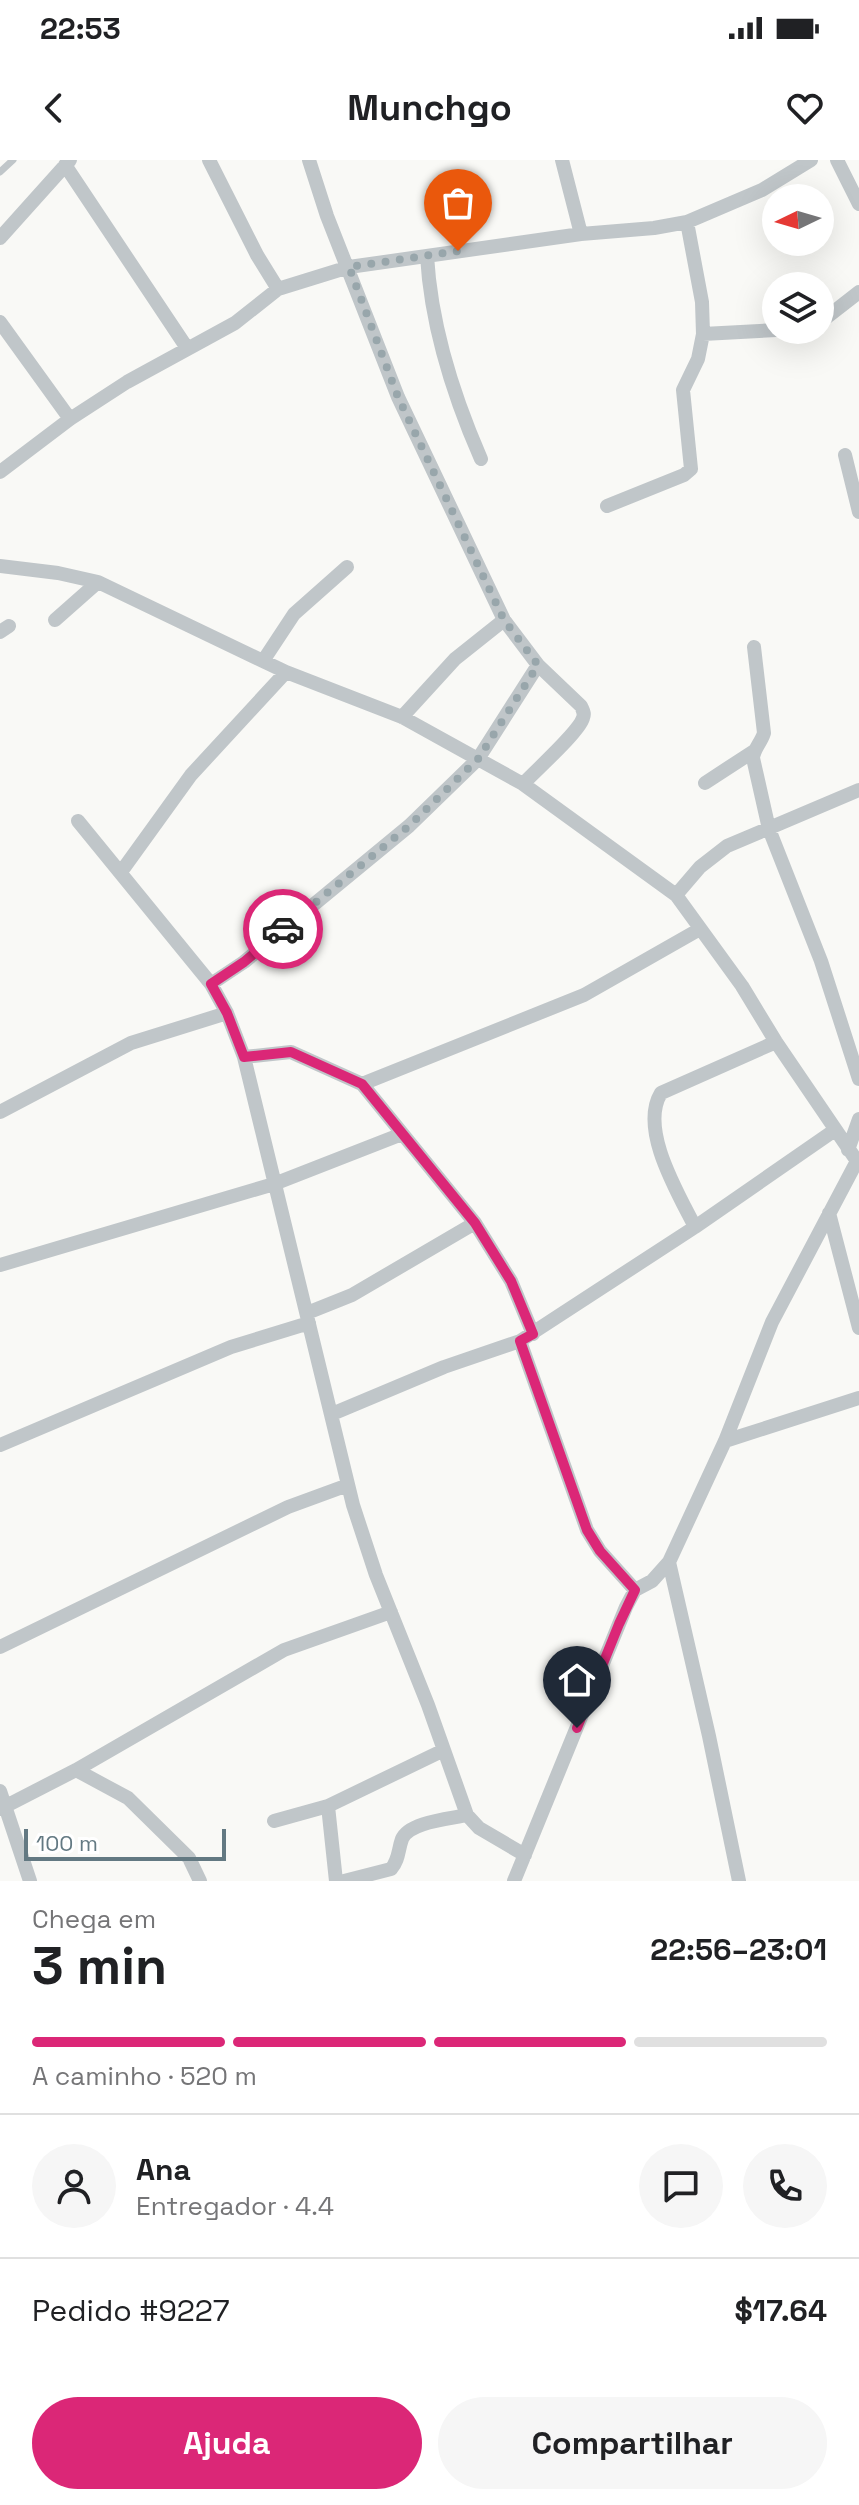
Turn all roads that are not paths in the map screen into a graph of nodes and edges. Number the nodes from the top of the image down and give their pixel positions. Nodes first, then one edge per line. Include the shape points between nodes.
1 (13, 160) edge
2 (209, 160) edge
3 (309, 160) edge
4 (562, 160) edge
5 (811, 160) edge
6 (837, 160) edge
7 (68, 163) edge
8 (0, 172) edge
9 (859, 204) edge
10 (687, 222) junction
11 (581, 234) junction
12 (0, 238) edge
13 (427, 256) junction
14 (349, 267) junction
15 (278, 289) junction
16 (859, 292) edge
17 (834, 312) edge
18 (0, 322) edge
19 (762, 331) edge
20 (703, 334) junction
21 (187, 348) junction
22 (70, 419) junction
23 (845, 455) dead end
24 (481, 459) dead end
25 (0, 472) edge
26 (607, 506) dead end
27 (859, 512) edge
28 (0, 566) edge
29 (347, 567) dead end
30 (98, 582) junction
31 (55, 620) dead end
32 (504, 620) junction
33 (754, 647) dead end
34 (263, 661) junction
35 (538, 665) junction
36 (286, 672) junction
37 (402, 717) junction
38 (754, 751) junction
39 (478, 759) junction
40 (705, 783) dead end
41 (523, 784) junction
42 (859, 790) edge
43 (78, 821) dead end
44 (769, 829) junction
45 (121, 872) junction
46 (676, 895) junction
47 (700, 929) junction
48 (211, 984) junction
49 (227, 1013) junction
50 (776, 1042) junction
51 (244, 1057) junction
52 (859, 1079) edge
53 (362, 1084) junction
54 (0, 1112) edge
55 (859, 1119) edge
56 (835, 1130) junction
57 (402, 1134) junction
58 (855, 1158) edge
59 (274, 1184) junction
60 (829, 1213) junction
61 (475, 1223) junction
62 (695, 1227) junction
63 (0, 1265) edge
64 (308, 1318) junction
65 (859, 1328) edge
66 (526, 1338) junction
67 (859, 1398) edge
68 (332, 1414) junction
69 (725, 1441) junction
70 (0, 1445) edge
71 (348, 1485) junction
72 (669, 1562) junction
73 (635, 1590) junction
74 (391, 1612) junction
75 (0, 1647) edge
76 (444, 1750) junction
77 (76, 1770) junction
78 (0, 1791) edge
79 (328, 1806) junction
80 (3, 1808) edge
81 (467, 1815) junction
82 (274, 1821) dead end
83 (525, 1855) junction
84 (30, 1881) edge
85 (200, 1881) edge
86 (336, 1881) edge
87 (344, 1881) edge
88 (514, 1881) edge
89 (739, 1881) edge

1 - 8 lane
2 - 15 street
3 - 14 street
4 - 11 street
5 - 10 street via 762,190
6 - 9 street
7 - 12 street
7 - 21 street
10 - 11 street
10 - 20 street
11 - 13 street
13 - 14 street
13 - 24 street via 440,339
14 - 15 street
14 - 32 street via 398,397
15 - 21 street via 235,323
16 - 17 street
18 - 22 street
19 - 20 street
20 - 26 street via 683,390 691,469
21 - 22 street
22 - 25 street
23 - 27 street
28 - 30 street
29 - 34 street via 294,614
30 - 31 street
30 - 34 street
32 - 35 street
32 - 37 street via 455,659
33 - 38 street via 764,733
34 - 36 street
35 - 39 street
35 - 41 street via 585,714
36 - 37 street
36 - 45 street via 191,775
37 - 39 street
38 - 40 street
38 - 44 street
39 - 41 street
39 - 48 street via 409,826
41 - 46 street
42 - 44 street
43 - 45 street
44 - 46 street via 714,855
44 - 52 street
45 - 48 street
46 - 47 street
47 - 50 street
47 - 53 street via 584,995
48 - 49 street
49 - 51 street
49 - 54 street via 131,1043
50 - 56 street
50 - 62 street via 661,1093 654,1105 666,1169
51 - 53 street via 291,1052
51 - 59 street
53 - 57 street
55 - 58 street
56 - 58 street
56 - 62 street
57 - 59 street
57 - 61 street
58 - 60 street
59 - 63 street
59 - 64 street
60 - 65 street
60 - 69 street via 772,1322
61 - 64 street
61 - 66 street via 511,1281
62 - 66 street
64 - 68 street
64 - 70 street
66 - 68 street
66 - 73 street via 587,1530
67 - 69 street
68 - 71 street
69 - 72 street
71 - 74 street
71 - 75 street via 288,1507
72 - 73 street
72 - 89 street
73 - 83 street
74 - 76 street
74 - 77 street via 284,1650
76 - 79 street
76 - 81 street
77 - 80 street
77 - 85 street via 128,1798 174,1840
78 - 80 street
79 - 82 street
79 - 86 street
80 - 84 street
81 - 83 street
81 - 87 street via 411,1827 391,1869
83 - 88 street

